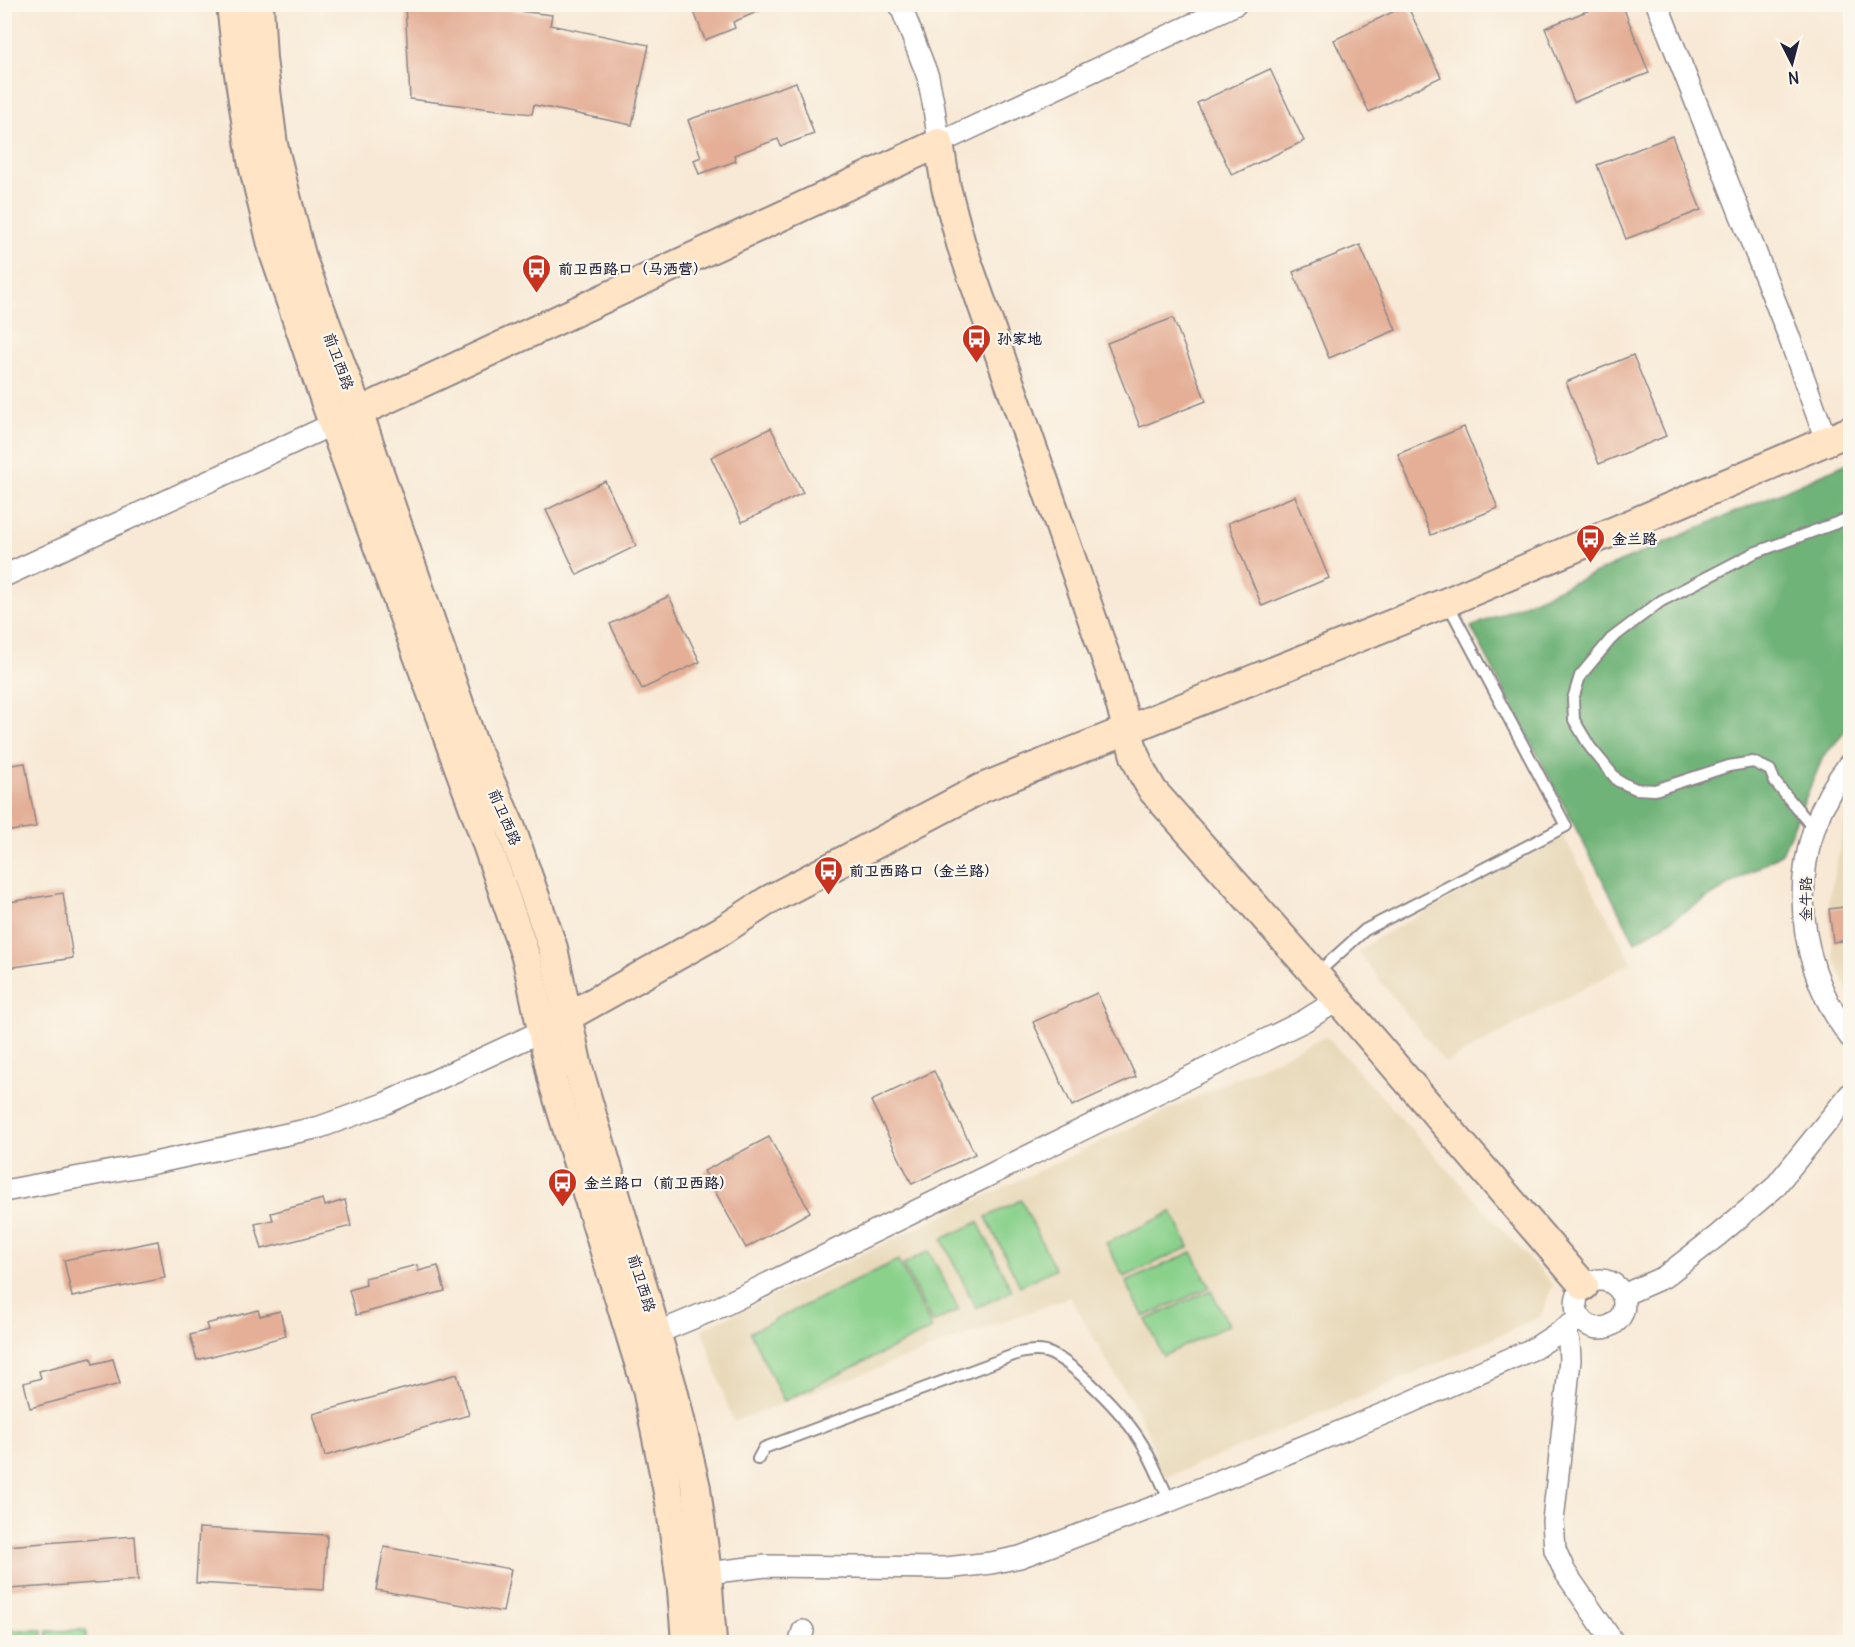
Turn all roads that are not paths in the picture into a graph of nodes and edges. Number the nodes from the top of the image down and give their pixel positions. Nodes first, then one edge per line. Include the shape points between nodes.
1 (231, 4) edge
2 (259, 4) edge
3 (900, 4) edge
4 (1236, 4) edge
5 (1657, 4) edge
6 (939, 143) junction
7 (358, 411) junction
8 (333, 424) junction
9 (1838, 435) edge
10 (1851, 518) edge
11 (4, 576) edge
12 (1447, 602) junction
13 (1129, 729) junction
14 (1851, 762) edge
15 (1814, 830) junction
16 (1315, 974) junction
17 (1338, 1000) junction
18 (568, 1018) junction
19 (542, 1031) junction
20 (1851, 1037) edge
21 (1851, 1094) edge
22 (4, 1191) edge
23 (1584, 1286) junction
24 (1623, 1295) junction
25 (1572, 1324) junction
26 (657, 1333) junction
27 (759, 1459) dead end
28 (1170, 1501) junction
29 (707, 1573) junction
30 (686, 1642) edge
31 (712, 1642) edge
32 (1613, 1642) edge

1 - 8 street, 前卫西路 via 252,160 274,252
2 - 7 street, 前卫西路 via 273,145 302,259
3 - 6 street via 928,77
4 - 6 street
5 - 9 street via 1788,334
6 - 7 street
6 - 13 street via 960,244
7 - 8 street
7 - 18 street, 前卫西路 via 472,741 511,828 549,937
8 - 11 street
8 - 19 street, 前卫西路 via 524,949
9 - 12 street
10 - 15 lane via 1754,553 1661,601 1611,639 1580,676 1573,699 1574,720 1618,781 1635,789 1655,790 1753,762 1770,770 1775,782
12 - 13 street
12 - 16 lane via 1566,826 1365,930
13 - 16 street via 1135,756 1153,791
13 - 18 street via 982,788 767,901
14 - 15 street, 金牛路 via 1837,779
15 - 20 street, 金牛路 via 1803,886 1809,957 1835,1014
16 - 17 street
17 - 23 street
17 - 26 street via 1304,1021 732,1301
18 - 19 street
18 - 26 street, 前卫西路 via 578,1068
19 - 22 street via 384,1104 320,1127
19 - 30 street, 前卫西路 via 553,1082 647,1389 670,1502
21 - 24 street via 1774,1188 1664,1277
23 - 24 street via 1602,1280 1615,1285
23 - 25 street via 1576,1298 1577,1312
24 - 25 street via 1621,1315 1612,1325 1599,1328
25 - 28 street via 1535,1348 1493,1367
25 - 32 street via 1552,1521 1555,1550 1565,1572
26 - 29 street, 前卫西路 via 696,1488
27 - 28 lane via 764,1448 1019,1353 1045,1352 1059,1358 1098,1390 1140,1439
28 - 29 street via 1020,1557 991,1563 946,1568 766,1566
29 - 31 street, 前卫西路

